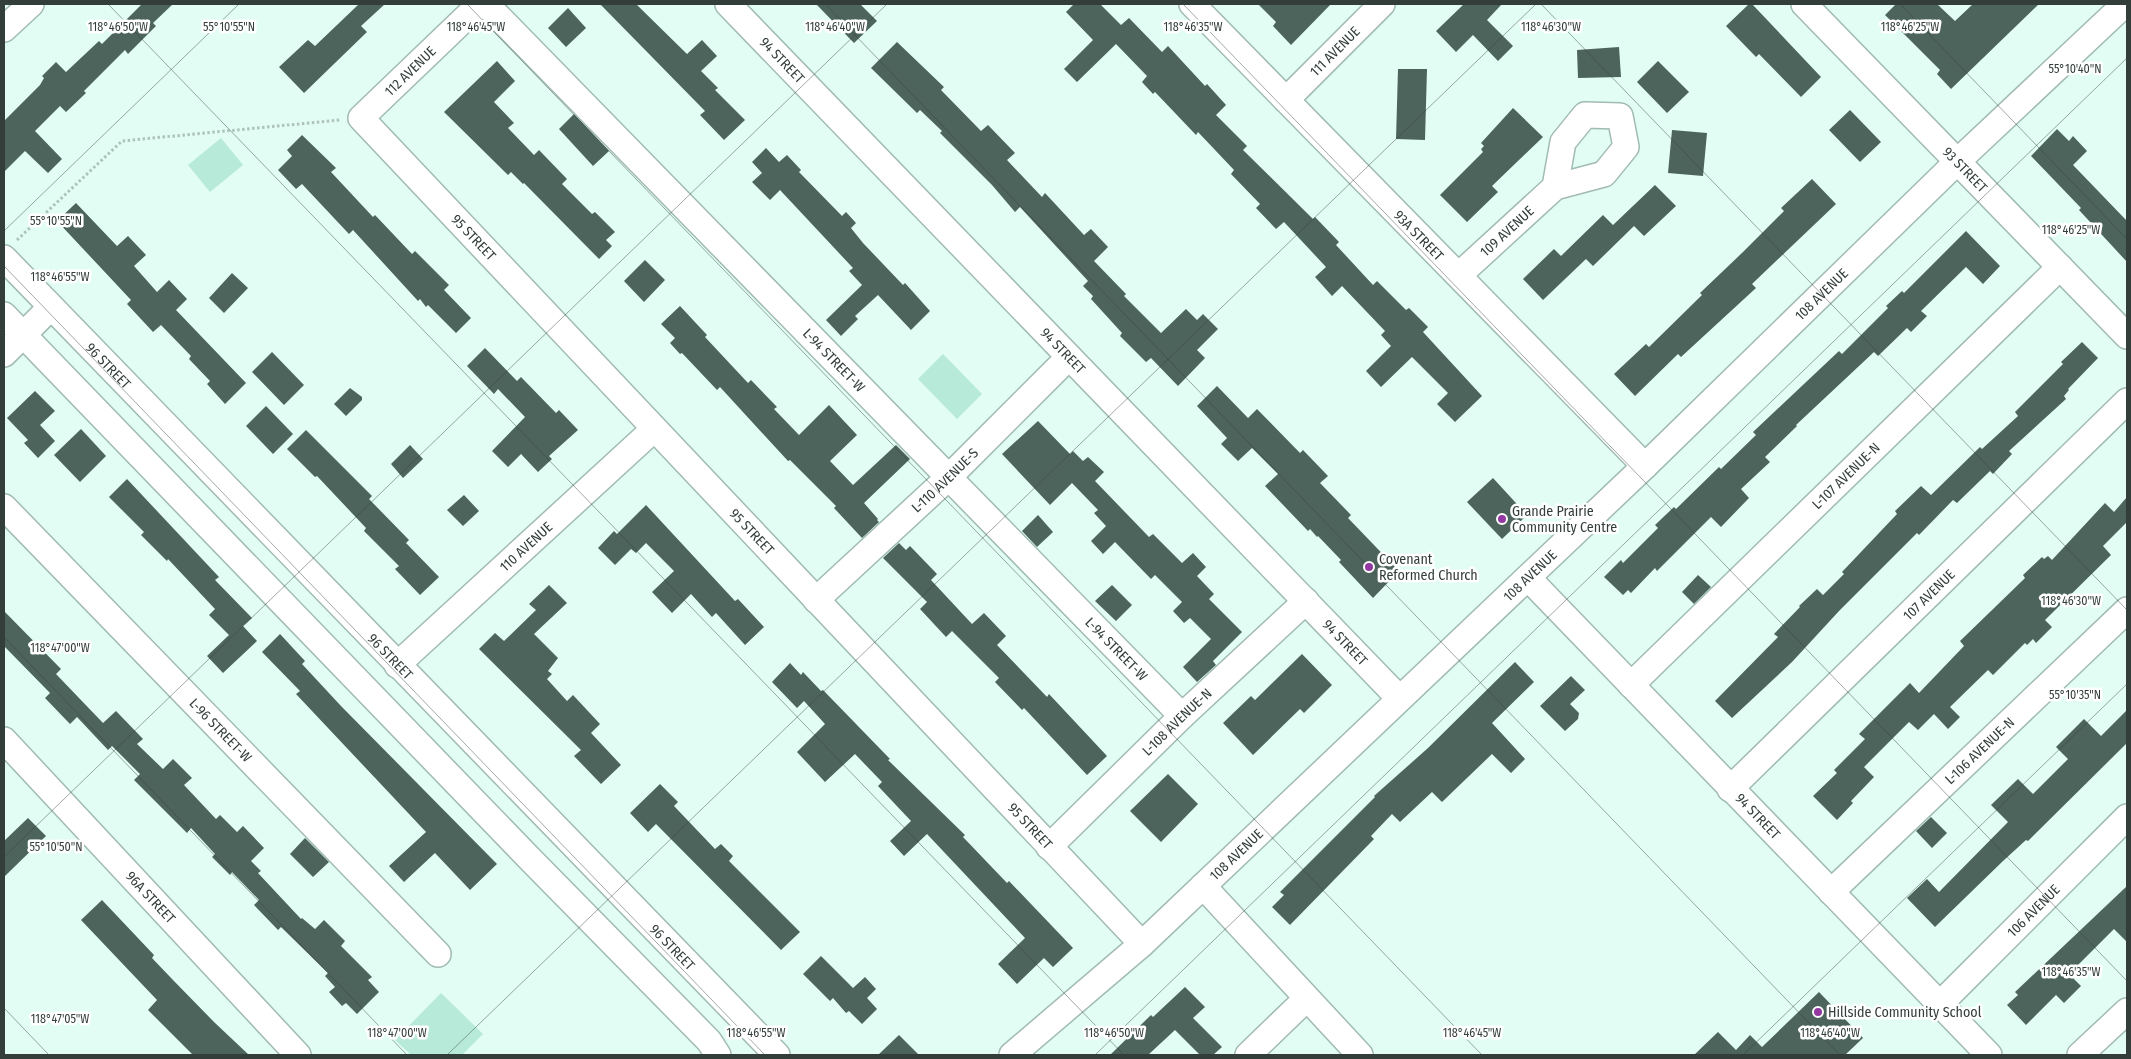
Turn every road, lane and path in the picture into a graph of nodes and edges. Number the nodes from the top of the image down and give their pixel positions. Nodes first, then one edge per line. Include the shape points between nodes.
1 (29, 4) edge
2 (480, 4) edge
3 (486, 4) edge
4 (728, 4) edge
5 (1192, 4) edge
6 (1382, 4) edge
7 (1804, 4) edge
8 (2125, 4) edge
9 (4, 29) edge
10 (1286, 100) junction
11 (362, 118) junction
12 (1958, 161) junction
13 (1554, 187) dead end
14 (7, 252) edge
15 (2060, 267) junction
16 (1459, 275) junction
17 (51, 307) junction
18 (4, 315) edge
19 (23, 335) junction
20 (2127, 336) edge
21 (4, 354) edge
22 (1069, 356) junction
23 (2127, 401) edge
24 (654, 429) junction
25 (1645, 466) junction
26 (949, 477) junction
27 (4, 507) edge
28 (1528, 578) junction
29 (816, 600) junction
30 (1306, 601) junction
31 (2127, 610) edge
32 (398, 665) junction
33 (1631, 685) junction
34 (1399, 698) junction
35 (1182, 716) junction
36 (9, 755) edge
37 (1730, 789) junction
38 (2127, 818) edge
39 (1049, 847) junction
40 (1203, 886) junction
41 (1831, 892) junction
42 (1142, 944) junction
43 (438, 954) dead end
44 (1306, 999) junction
45 (1940, 1004) junction
46 (2127, 1011) edge
47 (298, 1055) edge
48 (718, 1055) edge
49 (776, 1055) edge
50 (1012, 1055) edge
51 (1248, 1055) edge
52 (1360, 1055) edge
53 (1989, 1055) edge
54 (2080, 1055) edge

1 - 9 street
2 - 11 street, 112 AVENUE
3 - 26 street, L-94 STREET-W
4 - 22 street, 94 STREET
5 - 10 street, 93A STREET
6 - 10 street, 111 AVENUE
7 - 12 street, 93 STREET
8 - 12 street, 108 AVENUE
10 - 16 street, 93A STREET
11 - 14 path via 122,141
11 - 24 street, 95 STREET
12 - 15 street, 93 STREET
12 - 25 street, 108 AVENUE
13 - 16 street, 109 AVENUE
14 - 17 street, 96 STREET
15 - 20 street, 93 STREET
15 - 33 street, L-107 AVENUE-N
16 - 25 street, 93A STREET
17 - 19 street
17 - 32 street, 96 STREET
18 - 19 street
19 - 21 street
19 - 48 street via 530,860 710,1041
22 - 26 street, L-110 AVENUE-S
22 - 30 street, 94 STREET
23 - 37 street, 107 AVENUE
24 - 29 street, 95 STREET
24 - 32 street, 110 AVENUE
25 - 28 street, 108 AVENUE
26 - 29 street, L-110 AVENUE-S
26 - 35 street, L-94 STREET-W
27 - 43 street, L-96 STREET-W
28 - 33 street, 94 STREET
28 - 34 street, 108 AVENUE
29 - 39 street, 95 STREET
30 - 34 street, 94 STREET
30 - 35 street, L-108 AVENUE-N
31 - 41 street, L-106 AVENUE-N
32 - 49 street, 96 STREET
33 - 37 street, 94 STREET
34 - 40 street, 108 AVENUE
35 - 39 street, L-108 AVENUE-N
36 - 47 street, 96A STREET
37 - 41 street, 94 STREET
38 - 45 street, 106 AVENUE
39 - 42 street, 95 STREET
40 - 42 street, 108 AVENUE
40 - 44 street
41 - 45 street, 94 STREET
42 - 50 street, 108 AVENUE
44 - 51 street
44 - 52 street
45 - 53 street, 94 STREET
46 - 54 street

